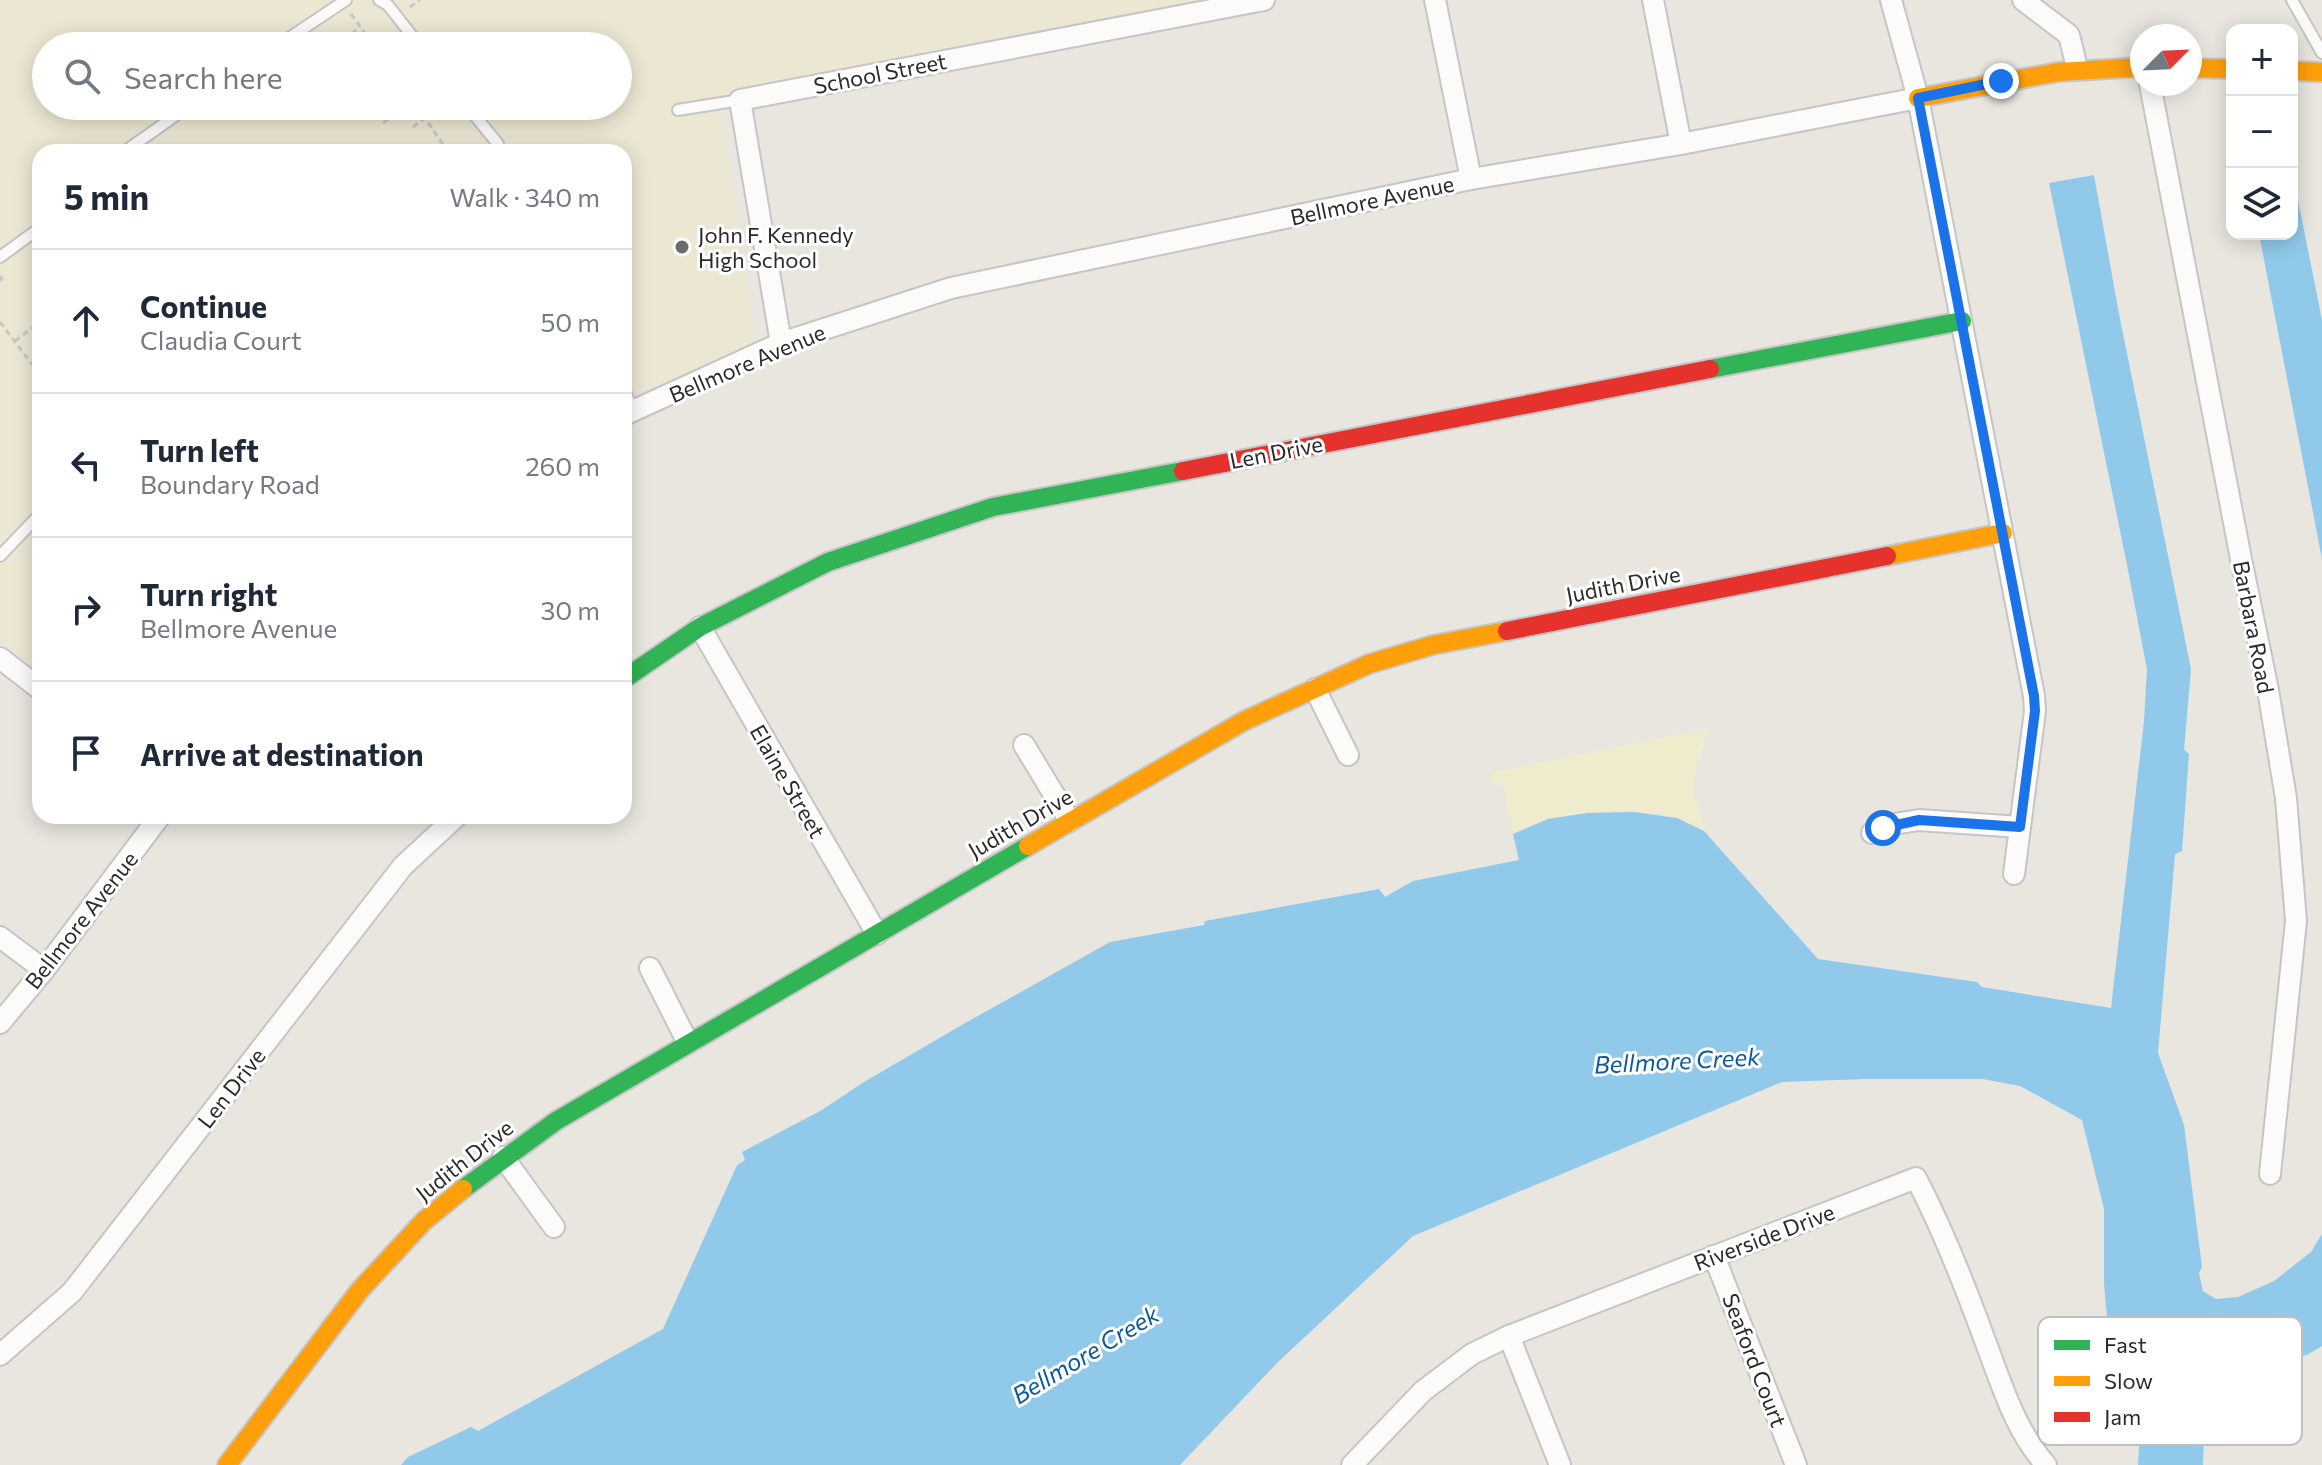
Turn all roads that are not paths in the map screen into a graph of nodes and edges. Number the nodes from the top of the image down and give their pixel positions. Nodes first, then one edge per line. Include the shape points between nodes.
1 (379, 0) edge
2 (1264, 0) edge
3 (1435, 0) edge
4 (1653, 0) edge
5 (1891, 0) edge
6 (2023, 0) edge
7 (2292, 0) edge
8 (344, 1) edge
9 (1196, 6) edge
10 (298, 32) edge
11 (409, 32) edge
12 (2322, 53) edge
13 (2130, 67) edge
14 (2077, 68) junction
15 (2202, 68) edge
16 (2226, 69) edge
17 (2298, 71) edge
18 (2322, 72) edge
19 (2152, 96) edge
20 (1918, 98) junction
21 (740, 100) junction
22 (678, 110) dead end
23 (169, 120) edge
24 (477, 120) edge
25 (135, 144) edge
26 (495, 144) edge
27 (1681, 144) junction
28 (1471, 179) junction
29 (32, 234) edge
30 (0, 257) edge
31 (1962, 321) junction
32 (781, 343) junction
33 (632, 412) edge
34 (32, 522) edge
35 (2003, 533) junction
36 (0, 556) edge
37 (700, 627) junction
38 (0, 658) edge
39 (632, 674) edge
40 (32, 683) edge
41 (1315, 689) junction
42 (1024, 745) dead end
43 (1348, 755) dead end
44 (1070, 821) junction
45 (154, 824) edge
46 (448, 824) edge
47 (2020, 827) junction
48 (1872, 833) dead end
49 (2014, 874) dead end
50 (877, 934) junction
51 (0, 937) edge
52 (650, 968) dead end
53 (44, 970) junction
54 (0, 1023) edge
55 (688, 1043) junction
56 (503, 1157) junction
57 (2270, 1174) dead end
58 (554, 1227) dead end
59 (1714, 1256) junction
60 (1509, 1336) junction
61 (0, 1355) edge
62 (227, 1465) edge
63 (1352, 1465) edge
64 (1560, 1465) edge
65 (1796, 1465) edge
66 (2046, 1465) edge

1 - 11 lane
2 - 9 street, School Street
3 - 28 street
4 - 27 street
5 - 20 street
6 - 14 street via 2069,35
7 - 12 lane
8 - 10 lane
9 - 21 street, School Street
13 - 14 street, Bellmore Avenue
14 - 20 street, Bellmore Avenue
15 - 16 street
17 - 18 street
19 - 57 street, Barbara Road via 2286,798 2296,921
20 - 27 street, Bellmore Avenue
20 - 31 street
21 - 22 lane
21 - 32 street
23 - 25 lane
24 - 26 lane
27 - 28 street, Bellmore Avenue
28 - 32 street, Bellmore Avenue via 951,288
29 - 30 lane
31 - 35 street
31 - 37 street, Len Drive via 993,507 828,562
32 - 33 street, Bellmore Avenue
34 - 36 lane
35 - 41 street, Judith Drive via 1433,645 1369,664
35 - 47 street via 2035,711
37 - 39 street, Len Drive
37 - 50 street, Elaine Street
38 - 40 street
41 - 43 street
41 - 44 street, Judith Drive via 1244,721
42 - 44 street
44 - 50 street, Judith Drive
45 - 53 street, Bellmore Avenue
46 - 61 street, Len Drive via 403,866 72,1292
47 - 48 street via 1919,820
47 - 49 street
50 - 55 street, Judith Drive
51 - 53 street
52 - 55 street
53 - 54 street, Bellmore Avenue
55 - 56 street, Judith Drive
56 - 58 street
56 - 62 street, Judith Drive via 424,1221 360,1290
59 - 60 street, Riverside Drive
59 - 65 street, Seaford Court
59 - 66 street, Riverside Drive via 1916,1178 1953,1255 2017,1424
60 - 63 street, Riverside Drive via 1472,1354 1423,1391
60 - 64 street

